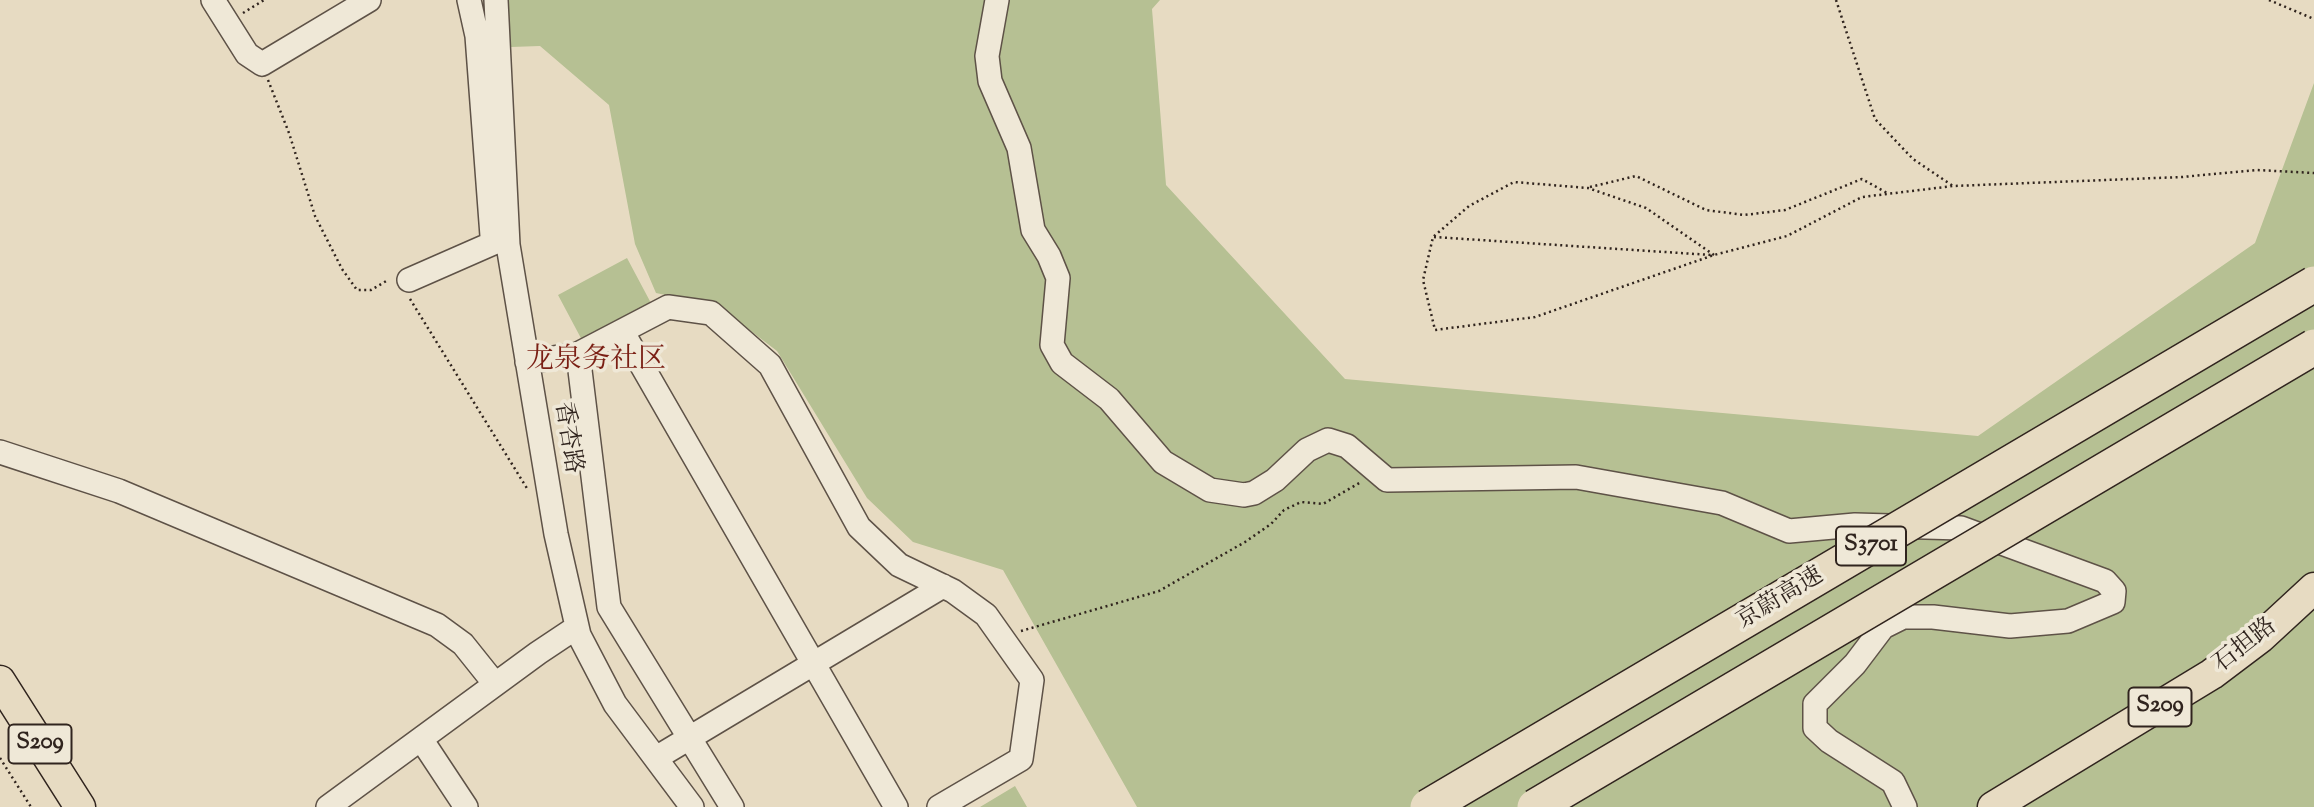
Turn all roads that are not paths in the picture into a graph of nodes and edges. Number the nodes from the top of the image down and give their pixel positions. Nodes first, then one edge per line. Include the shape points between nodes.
1 (213, 0) edge
2 (369, 0) edge
3 (469, 0) edge
4 (496, 0) edge
5 (997, 0) edge
6 (500, 239) junction
7 (409, 281) road end
8 (2314, 285) edge
9 (622, 331) junction
10 (2314, 347) edge
11 (578, 354) junction
12 (527, 362) junction
13 (0, 452) edge
14 (943, 586) junction
15 (2314, 588) edge
16 (578, 628) junction
17 (814, 664) junction
18 (0, 681) edge
19 (495, 684) junction
20 (690, 738) junction
21 (421, 739) junction
22 (656, 758) junction
23 (80, 807) edge
24 (328, 807) edge
25 (466, 807) edge
26 (692, 807) edge
27 (732, 807) edge
28 (896, 807) edge
29 (939, 807) edge
30 (1428, 807) edge
31 (1535, 807) edge
32 (1905, 807) edge
33 (1993, 807) edge

1 - 2 street via 247,54 262,64
3 - 6 street
4 - 6 street, 香杏路
5 - 32 street via 987,56 990,81 1019,148 1033,230 1058,278 1052,345 1062,363 1109,400 1163,462 1210,489 1254,493 1307,450 1328,440 1346,446 1387,480 1576,477 1723,503 1790,531 1855,525 1961,528 2105,581 2114,591 2112,602 2068,621 2010,626 1903,617 1883,627 1855,664 1815,704 1815,728 1893,782
6 - 7 street
6 - 12 street, 香杏路
8 - 30 highway, 京蔚高速 / S3701, bridge
9 - 11 street
9 - 14 street via 668,307 711,313 770,365 859,527 899,565
9 - 17 street
10 - 31 highway, S3701, bridge
11 - 12 street
11 - 20 street via 609,607
12 - 16 street, 香杏路 via 556,534
13 - 19 street via 119,491 437,625 463,644
14 - 17 street
14 - 29 street via 986,615 1032,680 1021,759
15 - 33 main road, 石担路 / S209 via 2213,674
16 - 19 street
16 - 22 street, 香杏路 via 615,704
17 - 20 street
17 - 28 street
18 - 23 main road, S209
19 - 21 street
20 - 22 street
20 - 27 street
21 - 24 street
21 - 25 street
22 - 26 street, 香杏路

